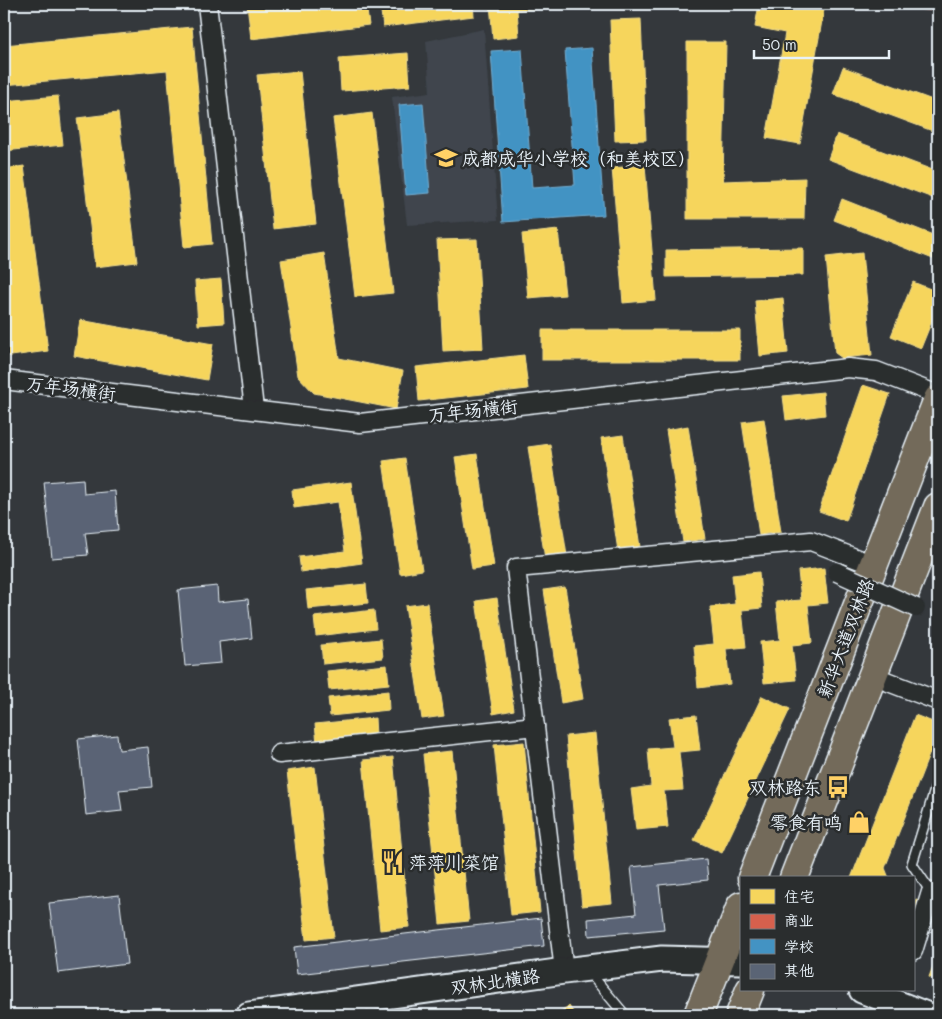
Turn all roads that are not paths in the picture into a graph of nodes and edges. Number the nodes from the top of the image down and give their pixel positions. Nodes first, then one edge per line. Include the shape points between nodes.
1 (207, 4) edge
2 (4, 380) edge
3 (938, 397) edge
4 (254, 410) junction
5 (938, 508) edge
6 (873, 565) junction
7 (837, 572) dead end
8 (916, 608) dead end
9 (873, 676) junction
10 (938, 701) edge
11 (535, 726) junction
12 (278, 754) dead end
13 (938, 780) edge
14 (753, 876) edge
15 (795, 876) edge
16 (935, 893) edge
17 (740, 911) edge
18 (914, 948) edge
19 (730, 961) edge
20 (575, 970) junction
21 (749, 992) edge
22 (873, 992) edge
23 (899, 997) edge
24 (249, 1015) edge
25 (625, 1015) edge
26 (698, 1015) edge
27 (740, 1015) edge
28 (923, 1015) edge

1 - 4 street
2 - 4 street, 万年场横街
3 - 4 street, 万年场横街 via 876,371 848,368 360,423
3 - 6 main road, 新华大道双林路
5 - 9 main road
6 - 11 street via 811,541 516,568
6 - 14 main road, 新华大道双林路
7 - 8 street, bridge
9 - 10 street
9 - 15 main road
11 - 12 street
11 - 20 street
13 - 16 lane via 912,864
16 - 18 street
17 - 19 main road
19 - 20 street, 双林北横路 via 662,959
19 - 26 main road
20 - 24 street, 双林北横路
20 - 25 lane
21 - 27 main road
22 - 23 street
23 - 28 street

